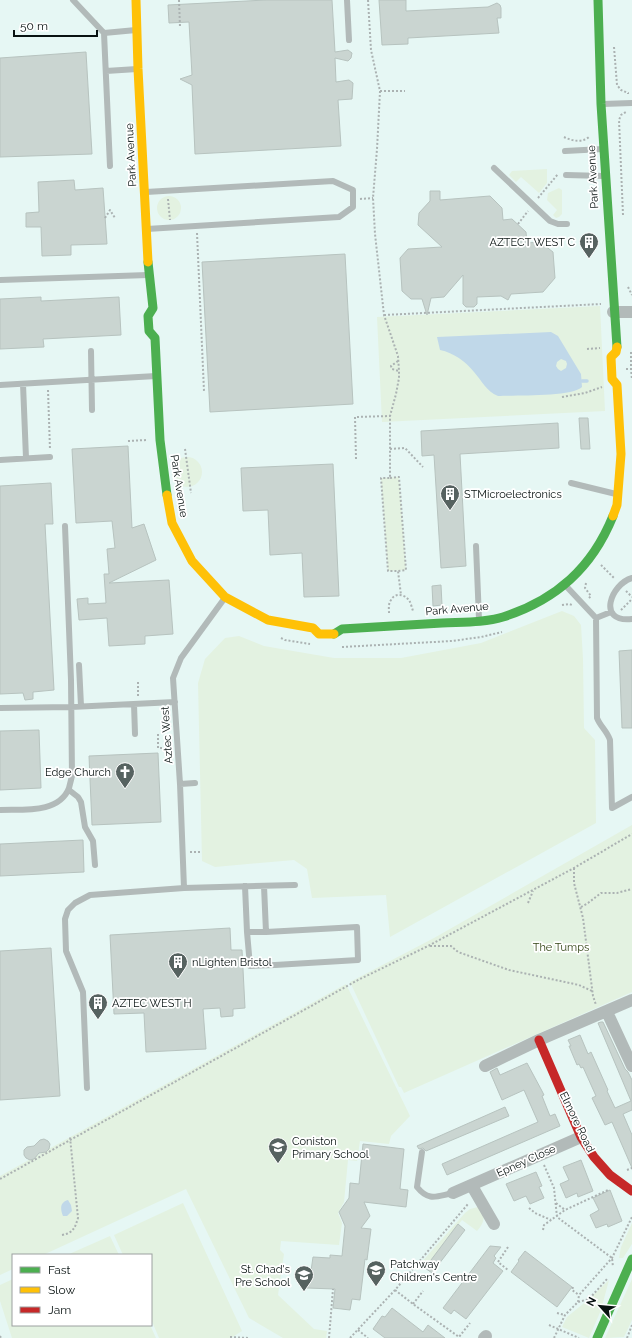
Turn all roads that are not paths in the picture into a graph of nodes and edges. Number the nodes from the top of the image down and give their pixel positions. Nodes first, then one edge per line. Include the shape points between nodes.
1 (73, 0) edge
2 (136, 0) edge
3 (347, 0) edge
4 (598, 0) edge
5 (137, 30) junction
6 (104, 32) junction
7 (349, 40) dead end
8 (138, 69) junction
9 (106, 71) junction
10 (630, 103) edge
11 (601, 104) junction
12 (604, 149) junction
13 (565, 152) dead end
14 (110, 166) dead end
15 (494, 168) dead end
16 (563, 173) road end
17 (605, 176) junction
18 (146, 192) junction
19 (567, 224) dead end
20 (146, 229) junction
21 (149, 275) junction
22 (0, 280) edge
23 (153, 308) junction
24 (613, 308) junction
25 (632, 312) edge
26 (160, 315) dead end
27 (91, 351) dead end
28 (156, 376) junction
29 (91, 380) junction
30 (23, 384) junction
31 (0, 385) edge
32 (92, 410) dead end
33 (50, 457) road end
34 (26, 458) junction
35 (0, 460) edge
36 (571, 483) dead end
37 (618, 495) junction
38 (65, 526) dead end
39 (476, 546) dead end
40 (632, 578) edge
41 (565, 585) junction
42 (225, 597) junction
43 (612, 614) junction
44 (596, 618) junction
45 (632, 619) edge
46 (480, 621) junction
47 (79, 664) dead end
48 (175, 702) junction
49 (136, 704) junction
50 (81, 706) junction
51 (71, 707) junction
52 (0, 708) edge
53 (135, 734) dead end
54 (195, 783) dead end
55 (180, 784) junction
56 (69, 790) junction
57 (632, 796) edge
58 (0, 810) edge
59 (95, 865) dead end
60 (295, 885) dead end
61 (245, 886) junction
62 (264, 886) junction
63 (184, 888) junction
64 (247, 932) junction
65 (266, 932) junction
66 (632, 1000) edge
67 (603, 1013) junction
68 (539, 1040) junction
69 (485, 1066) dead end
70 (632, 1066) edge
71 (87, 1088) dead end
72 (581, 1136) junction
73 (422, 1152) dead end
74 (474, 1190) junction
75 (632, 1191) edge
76 (453, 1193) joint
77 (494, 1224) dead end
78 (632, 1259) edge
79 (597, 1338) edge

1 - 6 lane
2 - 5 street, Park Avenue
3 - 7 lane
4 - 11 street, Park Avenue
5 - 6 lane
5 - 8 street, Park Avenue
6 - 9 lane
8 - 9 lane
8 - 18 street, Park Avenue
9 - 14 lane
10 - 11 lane
11 - 12 street, Park Avenue
12 - 13 lane
12 - 17 street, Park Avenue
15 - 19 lane via 550,221
16 - 17 lane
17 - 24 street, Park Avenue
18 - 20 street, Park Avenue
18 - 20 lane via 333,181 354,190 353,207 339,217
20 - 21 street, Park Avenue
21 - 22 lane
21 - 23 street, Park Avenue
23 - 26 street
23 - 28 street, Park Avenue via 148,316 149,331 158,335
24 - 25 street
24 - 37 street, Park Avenue via 619,354 611,357 612,379 620,382 621,454
27 - 29 lane
28 - 29 lane
28 - 42 street, Park Avenue via 160,440 172,523 192,561
29 - 30 lane
29 - 32 lane
30 - 31 lane
30 - 34 lane
33 - 34 lane
34 - 35 lane
36 - 37 lane
37 - 41 street, Park Avenue via 606,533 592,556
38 - 51 lane
39 - 46 lane
40 - 43 lane via 626,580 613,594
41 - 44 lane
41 - 46 street, Park Avenue via 524,609
42 - 46 street, Park Avenue via 268,620 316,626 320,634 335,634 338,626
42 - 48 lane, Aztec West via 181,658 173,678
43 - 44 lane
43 - 45 lane via 621,620
44 - 57 lane via 597,718 610,740 612,808
47 - 50 lane
48 - 49 lane
48 - 55 lane, Aztec West
49 - 50 lane
49 - 53 lane
50 - 51 lane
51 - 52 lane
51 - 56 lane via 72,776
54 - 55 lane
55 - 63 lane, Aztec West
56 - 58 lane via 58,802 45,808
56 - 59 lane via 81,802 85,827 93,841
60 - 62 lane
61 - 62 lane
61 - 63 lane
61 - 64 lane
62 - 65 lane
63 - 71 lane via 90,895 68,910 65,919 66,951 83,992
64 - 65 lane
64 - 65 lane via 250,966 358,960 357,927
66 - 67 street
67 - 68 street
67 - 70 street
68 - 69 street
68 - 72 street, Elmore Road
72 - 74 street, Epney Close
72 - 75 street, Elmore Road via 594,1157 610,1175
73 - 76 lane via 418,1187 422,1193 436,1198
74 - 76 street, Epney Close
74 - 77 street
78 - 79 street

